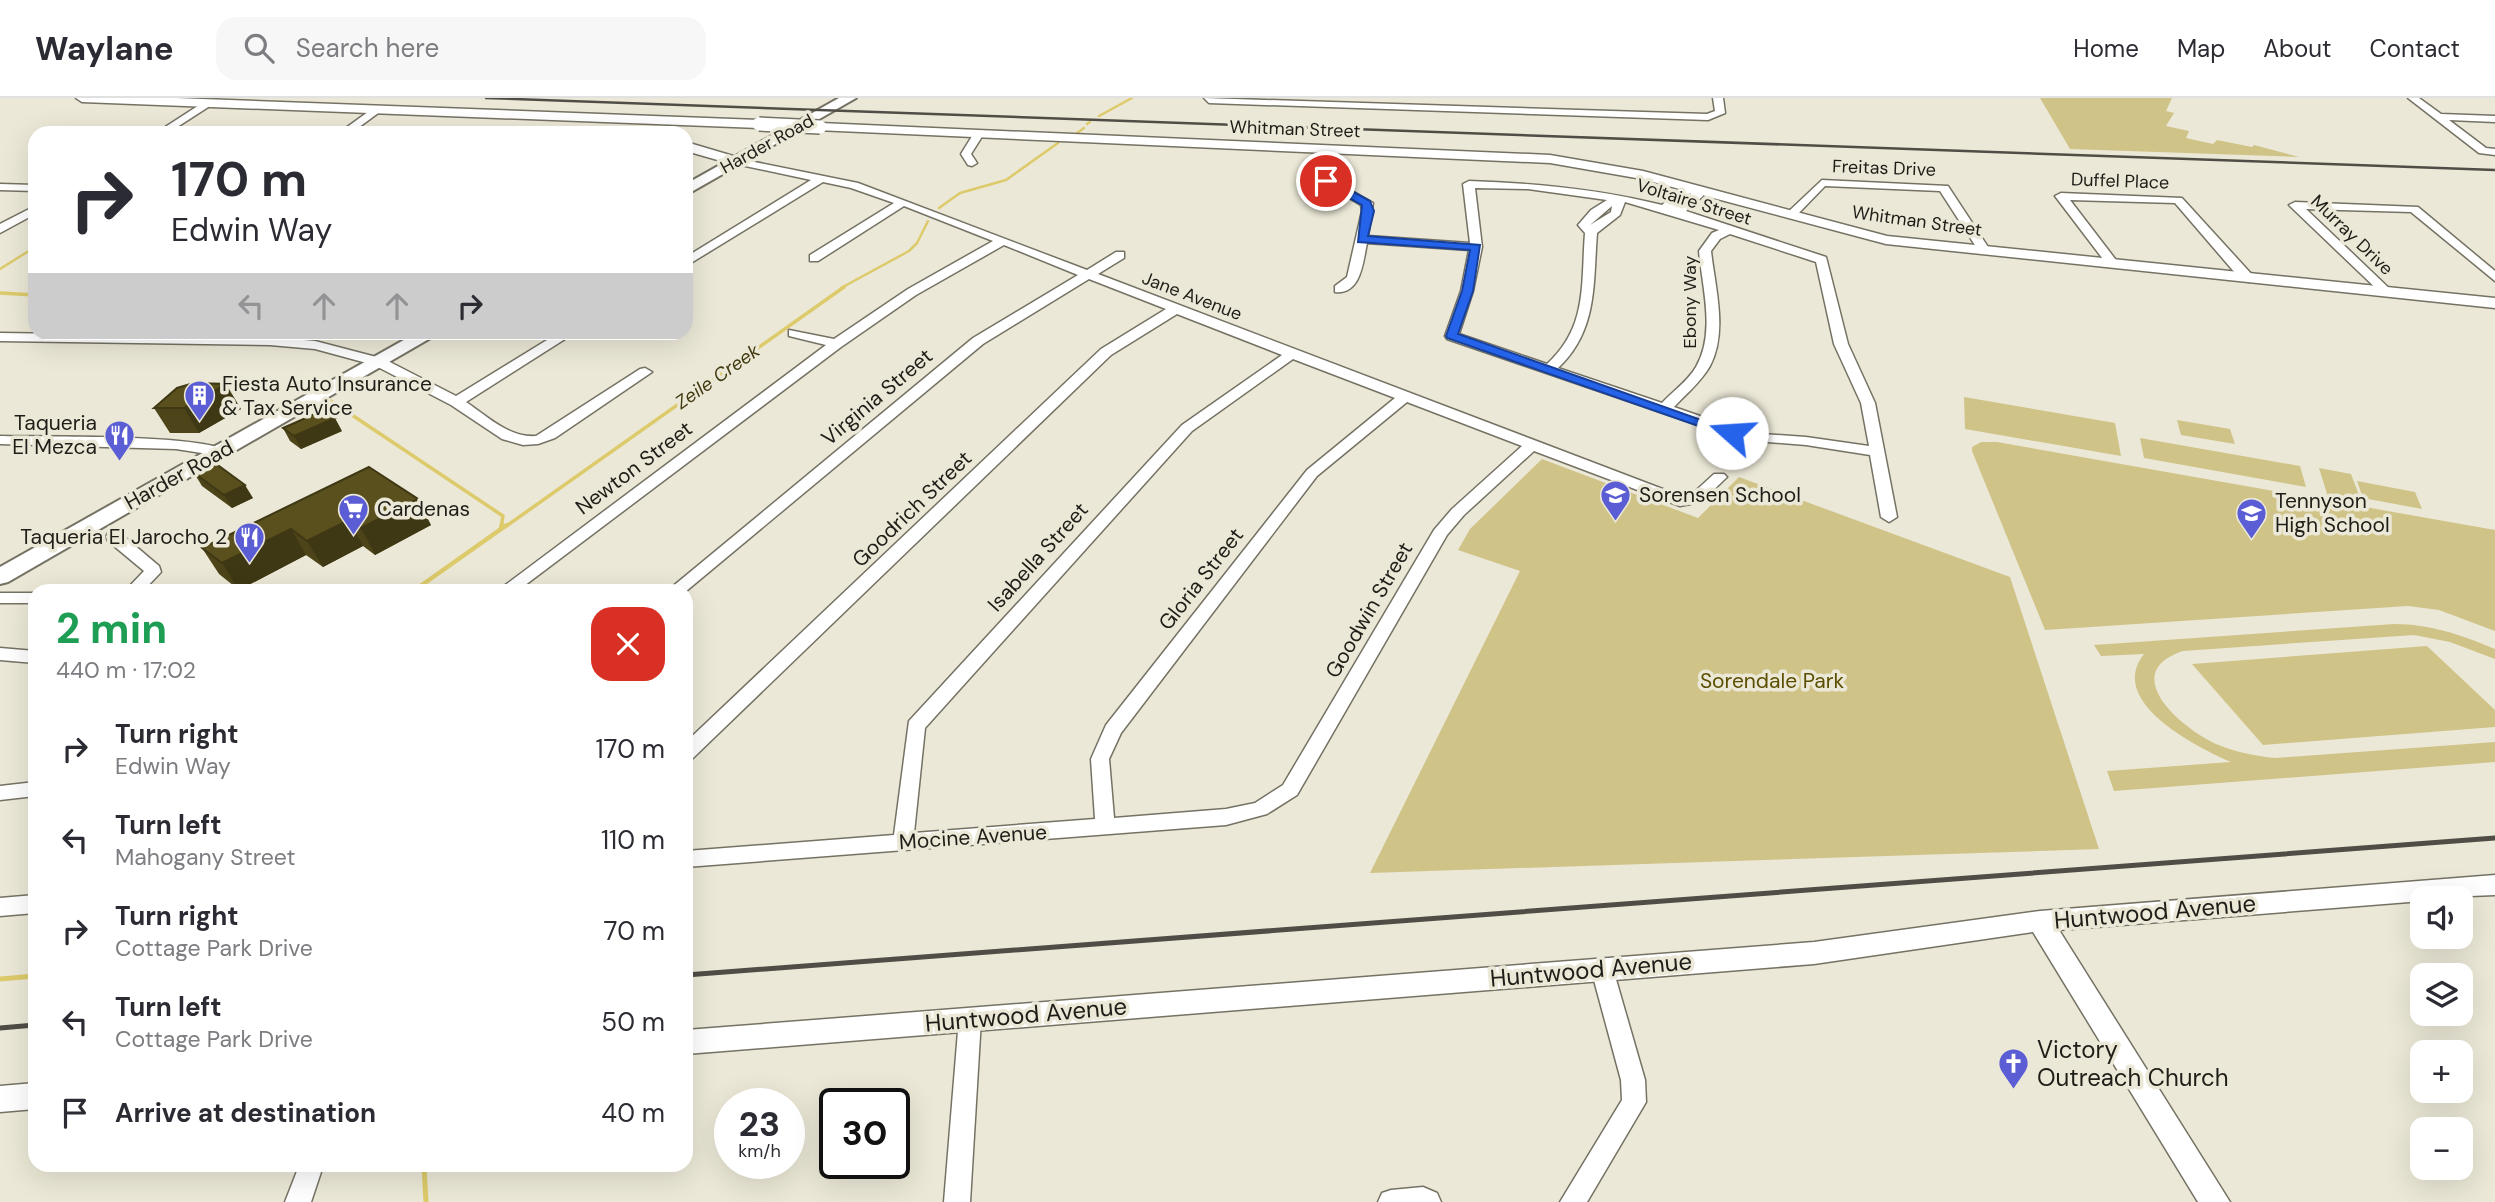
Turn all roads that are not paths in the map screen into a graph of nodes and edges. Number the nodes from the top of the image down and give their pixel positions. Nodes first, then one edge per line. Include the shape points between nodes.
1 (82, 98) edge
2 (829, 98) edge
3 (849, 98) edge
4 (1513, 98) edge
5 (1718, 98) edge
6 (2413, 98) edge
7 (1209, 99) edge
8 (1313, 101) edge
9 (211, 102) junction
10 (1514, 110) junction
11 (376, 111) junction
12 (2439, 117) junction
13 (2495, 119) edge
14 (695, 122) junction
15 (172, 126) edge
16 (354, 126) edge
17 (692, 126) edge
18 (978, 135) junction
19 (693, 149) edge
20 (1330, 149) junction
21 (2495, 152) edge
22 (718, 158) junction
23 (736, 162) junction
24 (972, 163) dead end
25 (693, 172) edge
26 (822, 178) junction
27 (693, 186) edge
28 (0, 187) edge
29 (28, 188) edge
30 (1696, 189) junction
31 (1620, 198) junction
32 (903, 202) junction
33 (1671, 210) junction
34 (28, 213) edge
35 (1791, 215) junction
36 (0, 229) edge
37 (1728, 230) junction
38 (1362, 239) junction
39 (1001, 242) junction
40 (1476, 247) junction
41 (1984, 250) junction
42 (1120, 254) dead end
43 (693, 258) edge
44 (814, 258) dead end
45 (2113, 264) junction
46 (1086, 274) junction
47 (2495, 277) edge
48 (2249, 278) junction
49 (1339, 289) dead end
50 (2386, 291) junction
51 (2495, 303) edge
52 (1177, 308) junction
53 (794, 333) dead end
54 (0, 337) edge
55 (28, 337) edge
56 (175, 340) edge
57 (395, 340) edge
58 (414, 340) edge
59 (557, 340) edge
60 (836, 344) junction
61 (1292, 354) junction
62 (371, 359) junction
63 (1549, 369) junction
64 (645, 372) dead end
65 (1407, 396) junction
66 (456, 402) junction
67 (1663, 410) junction
68 (0, 440) edge
69 (1532, 445) junction
70 (198, 449) junction
71 (220, 452) junction
72 (1878, 452) junction
73 (1719, 477) dead end
74 (1889, 517) dead end
75 (114, 537) dead end
76 (0, 558) edge
77 (0, 577) edge
78 (140, 584) edge
79 (515, 584) edge
80 (684, 584) edge
81 (0, 598) edge
82 (28, 598) edge
83 (0, 654) edge
84 (28, 656) edge
85 (693, 746) edge
86 (28, 790) edge
87 (0, 793) edge
88 (1260, 809) joint
89 (1105, 827) junction
90 (903, 843) junction
91 (693, 858) edge
92 (2495, 885) edge
93 (28, 905) edge
94 (0, 907) edge
95 (2040, 921) junction
96 (1602, 969) junction
97 (970, 1019) junction
98 (693, 1041) edge
99 (28, 1097) edge
100 (0, 1099) edge
101 (309, 1172) edge
102 (298, 1202) edge
103 (957, 1202) edge
104 (1391, 1202) edge
105 (1428, 1202) edge
106 (1573, 1202) edge
107 (2215, 1202) edge

1 - 9 street, Whitman Street
2 - 22 main road, Harder Road
3 - 23 main road, Harder Road
4 - 10 street
5 - 10 street via 1720,113 1704,117
6 - 12 street
7 - 8 street
8 - 10 street
9 - 11 street, Whitman Street
9 - 15 street
11 - 14 street, Whitman Street
11 - 16 street
12 - 13 street
12 - 21 street via 2483,151
14 - 17 street
14 - 18 street, Whitman Street, bridge
18 - 20 street, Whitman Street
18 - 24 street via 966,154
19 - 22 street, Jane Avenue
20 - 30 street, Whitman Street via 1550,159
20 - 38 street via 1323,170 1326,181 1367,203
22 - 23 street, Jane Avenue
22 - 25 main road, Harder Road
23 - 26 street, Jane Avenue
23 - 27 main road, Harder Road
26 - 32 street, Jane Avenue
26 - 43 street
28 - 29 street
30 - 33 street via 1696,196 1682,209
30 - 35 street, Whitman Street
31 - 33 street, Voltaire Street
31 - 40 street, Voltaire Street via 1528,186 1468,184
31 - 63 street via 1616,213 1591,232 1583,328 1564,357
32 - 39 street, Jane Avenue
32 - 44 street
33 - 37 street, Voltaire Street
34 - 36 street
35 - 41 street, Whitman Street via 1871,237
35 - 41 street, Freitas Drive via 1822,183 1944,188
37 - 67 street, Ebony Way via 1716,236 1705,251 1711,306 1705,364
37 - 72 street, Voltaire Street via 1822,260 1841,344 1868,404
38 - 40 street
38 - 49 street via 1353,279
39 - 46 street, Jane Avenue
39 - 60 street, Newton Street via 912,292
40 - 63 street via 1452,336
41 - 45 street, Whitman Street
42 - 46 street, Virginia Street
45 - 48 street, Whitman Street
45 - 48 street, Duffel Place via 2061,196 2178,200
46 - 52 street, Jane Avenue
46 - 80 street, Virginia Street via 978,341
47 - 50 street, Murray Drive via 2414,209 2295,205
48 - 50 street, Whitman Street
50 - 51 street, Whitman Street
52 - 61 street, Jane Avenue
52 - 85 street, Goodrich Street via 1106,352
53 - 60 street
54 - 55 street
56 - 62 street via 292,342
57 - 62 main road, Harder Road
58 - 62 main road, Harder Road
59 - 66 street
60 - 79 street, Newton Street
61 - 65 street, Jane Avenue
61 - 90 street, Isabella Street via 1186,428 916,726
62 - 66 street
62 - 70 main road, Harder Road
62 - 71 main road, Harder Road
63 - 67 street
64 - 66 street via 538,440 507,436
65 - 69 street, Jane Avenue
65 - 89 street, Gloria Street via 1312,473 1113,730 1100,759
67 - 72 street via 1746,437
68 - 70 street
69 - 73 street, Jane Avenue via 1680,500 1696,499
69 - 88 street, Goodwin Street via 1440,533 1290,790
70 - 71 street
70 - 76 main road, Harder Road
71 - 77 main road, Harder Road
72 - 74 street
75 - 78 street via 151,566 153,572
81 - 82 street
83 - 84 street
86 - 87 street
88 - 89 street, Mocine Avenue via 1226,817
89 - 90 street, Mocine Avenue
90 - 91 street, Mocine Avenue
92 - 95 street, Huntwood Avenue
93 - 94 street
95 - 96 street, Huntwood Avenue via 1863,948
95 - 107 street
96 - 97 street, Huntwood Avenue
96 - 106 street via 1633,1080 1634,1102
97 - 98 street, Huntwood Avenue
97 - 103 street
99 - 100 street
101 - 102 street
104 - 105 street

